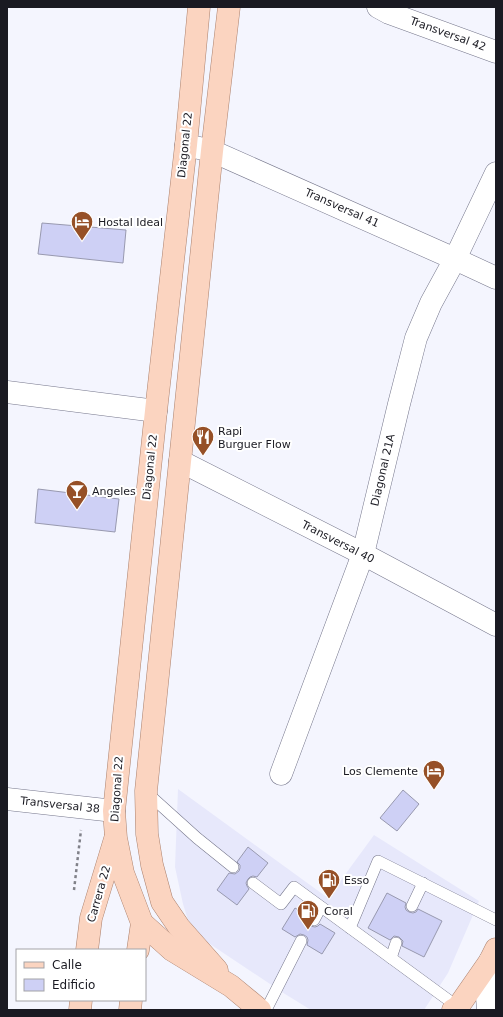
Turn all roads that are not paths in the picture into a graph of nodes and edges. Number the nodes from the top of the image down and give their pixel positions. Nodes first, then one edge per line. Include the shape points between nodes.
1 (198, 7) edge
2 (230, 7) edge
3 (378, 7) edge
4 (496, 52) edge
5 (186, 145) junction
6 (212, 151) junction
7 (496, 172) edge
8 (455, 259) junction
9 (496, 278) edge
10 (7, 392) edge
11 (156, 411) junction
12 (180, 461) junction
13 (363, 554) junction
14 (139, 573) junction
15 (168, 575) junction
16 (496, 624) edge
17 (281, 774) dead end
18 (146, 791) junction
19 (7, 799) edge
20 (114, 811) junction
21 (116, 838) junction
22 (234, 867) dead end
23 (253, 882) dead end
24 (422, 883) junction
25 (412, 906) dead end
26 (321, 907) junction
27 (314, 920) dead end
28 (496, 920) edge
29 (142, 923) junction
30 (350, 928) junction
31 (301, 941) dead end
32 (396, 943) dead end
33 (87, 949) edge
34 (138, 949) edge
35 (493, 955) edge
36 (390, 958) junction
37 (231, 986) junction
38 (456, 1008) edge
39 (260, 1010) edge
40 (266, 1010) edge
41 (488, 1010) edge

1 - 5 main road, Diagonal 22
2 - 6 main road
3 - 4 street, Transversal 42
5 - 6 street, Transversal 41
5 - 11 main road, Diagonal 22
6 - 8 street, Transversal 41
6 - 12 main road
7 - 8 street, Diagonal 21A
8 - 9 street, Transversal 41
8 - 13 street, Diagonal 21A via 431,303 416,338
10 - 11 street
11 - 14 main road, Diagonal 22
12 - 13 street, Transversal 40
12 - 15 main road
13 - 16 street, Transversal 40
13 - 17 street, Diagonal 21A
14 - 15 main road
14 - 20 main road, Diagonal 22
15 - 18 main road
18 - 22 lane via 197,838
18 - 37 main road via 147,834 152,866 162,902 179,927
19 - 20 street, Transversal 38
20 - 21 main road, Diagonal 22
21 - 29 main road, Diagonal 22 via 123,873
21 - 33 main road, Carrera 22 via 91,918
23 - 26 lane via 281,904 294,887
24 - 25 lane
24 - 28 lane
24 - 30 lane via 378,861
26 - 27 lane
26 - 30 lane
29 - 34 main road
29 - 37 main road via 172,950
30 - 36 lane
31 - 40 lane
32 - 36 lane
35 - 38 main road
35 - 41 street via 487,997
36 - 38 lane
37 - 39 main road

